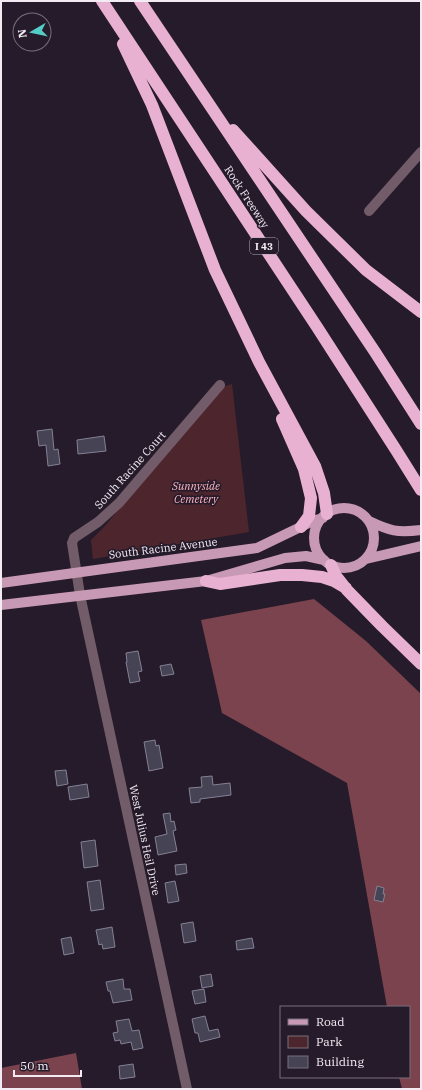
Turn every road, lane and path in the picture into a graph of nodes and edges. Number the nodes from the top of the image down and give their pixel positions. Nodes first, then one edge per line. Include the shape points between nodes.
1 (140, 1) edge
2 (103, 3) edge
3 (205, 99) junction
4 (421, 152) edge
5 (369, 211) dead end
6 (421, 312) edge
7 (259, 362) junction
8 (220, 385) dead end
9 (421, 424) edge
10 (421, 490) edge
11 (325, 516) junction
12 (368, 521) junction
13 (301, 527) junction
14 (418, 530) edge
15 (421, 546) edge
16 (366, 559) junction
17 (327, 562) junction
18 (76, 572) junction
19 (206, 581) junction
20 (1, 583) edge
21 (346, 588) junction
22 (80, 595) junction
23 (1, 605) edge
24 (421, 664) edge
25 (187, 1089) edge

1 - 3 highway, Rock Freeway
2 - 7 highway via 152,105 215,270
2 - 10 highway, Rock Freeway / I 43 via 313,320
3 - 6 highway via 306,211 366,270
3 - 9 highway, Rock Freeway
4 - 5 street
7 - 11 highway via 315,466 324,493
7 - 13 highway via 304,469 311,498 309,516
8 - 18 street, South Racine Court via 119,503 72,540
11 - 12 main road via 344,508 362,514
11 - 13 main road, South Racine Avenue
11 - 17 main road via 318,524 315,539 319,554
12 - 14 main road via 397,532
12 - 16 main road via 373,530 374,540 372,550
13 - 18 main road, South Racine Avenue via 257,548
15 - 16 main road
16 - 17 main road via 349,568 340,568
17 - 19 main road via 306,556 285,558
17 - 21 highway
18 - 20 main road, South Racine Avenue
18 - 22 street, South Racine Court
19 - 21 highway via 220,584 280,575 302,575 322,577
19 - 22 main road
21 - 24 highway
22 - 23 main road
22 - 25 street, West Julius Heil Drive

